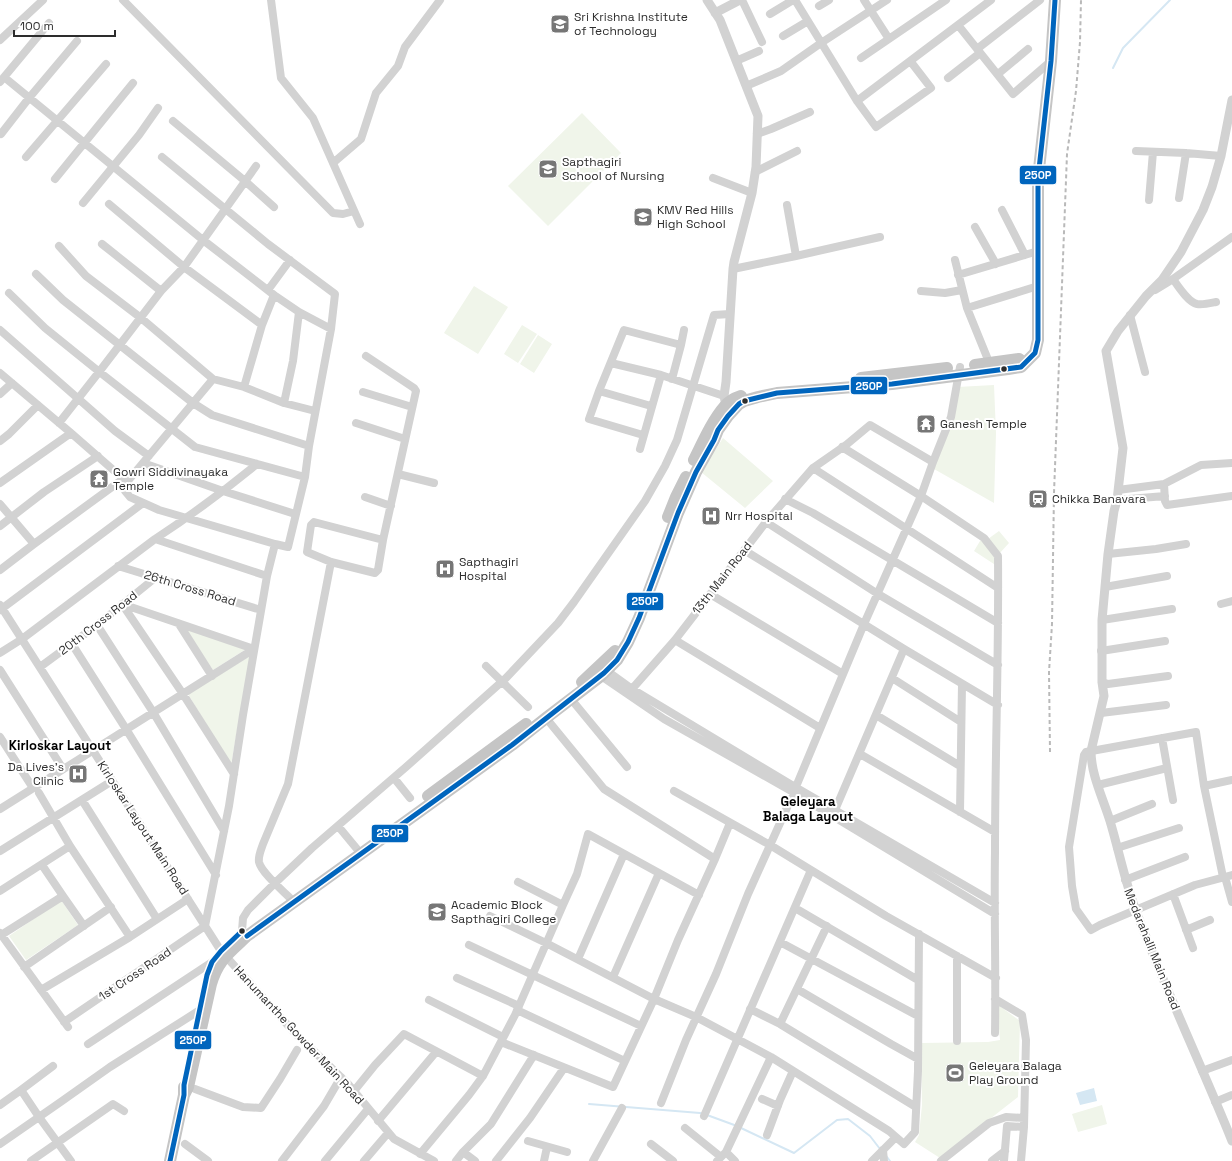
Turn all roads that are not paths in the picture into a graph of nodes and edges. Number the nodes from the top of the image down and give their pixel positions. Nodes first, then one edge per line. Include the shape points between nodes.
1 (43, 0) edge
2 (123, 0) edge
3 (271, 0) edge
4 (440, 0) edge
5 (707, 0) edge
6 (741, 0) edge
7 (794, 0) edge
8 (829, 0) edge
9 (864, 0) edge
10 (887, 0) edge
11 (946, 0) edge
12 (991, 0) edge
13 (1040, 0) edge
14 (1055, 0) edge
15 (819, 6) dead end
16 (870, 10) junction
17 (715, 13) junction
18 (770, 14) dead end
19 (808, 21) junction
20 (49, 23) dead end
21 (958, 25) junction
22 (783, 36) dead end
23 (889, 39) junction
24 (0, 40) edge
25 (77, 41) dead end
26 (762, 42) dead end
27 (821, 42) junction
28 (1028, 49) dead end
29 (760, 51) dead end
30 (979, 51) junction
31 (861, 58) dead end
32 (736, 61) junction
33 (1051, 61) junction
34 (911, 62) junction
35 (106, 64) dead end
36 (998, 74) junction
37 (948, 78) dead end
38 (2, 79) edge
39 (133, 83) dead end
40 (746, 86) junction
41 (29, 98) junction
42 (857, 102) junction
43 (1232, 105) edge
44 (158, 108) dead end
45 (810, 112) dead end
46 (58, 121) junction
47 (173, 121) dead end
48 (1, 134) edge
49 (757, 134) junction
50 (85, 142) junction
51 (797, 151) dead end
52 (1136, 151) dead end
53 (1153, 152) junction
54 (1186, 153) junction
55 (1221, 156) junction
56 (26, 157) dead end
57 (162, 157) dead end
58 (333, 163) junction
59 (114, 166) junction
60 (256, 166) dead end
61 (756, 172) junction
62 (713, 178) dead end
63 (55, 179) dead end
64 (245, 181) junction
65 (752, 193) junction
66 (1179, 198) dead end
67 (1149, 200) dead end
68 (83, 203) dead end
69 (109, 204) dead end
70 (787, 205) dead end
71 (274, 207) dead end
72 (225, 209) junction
73 (354, 210) junction
74 (1002, 210) dead end
75 (360, 224) dead end
76 (975, 227) dead end
77 (880, 237) dead end
78 (1232, 237) edge
79 (203, 240) junction
80 (102, 244) dead end
81 (60, 246) dead end
82 (1038, 251) junction
83 (1025, 255) junction
84 (796, 256) junction
85 (290, 260) junction
86 (955, 260) dead end
87 (996, 264) junction
88 (184, 267) junction
89 (733, 269) junction
90 (36, 274) dead end
91 (958, 275) junction
92 (1173, 279) junction
93 (1038, 286) junction
94 (962, 290) junction
95 (161, 291) junction
96 (921, 291) dead end
97 (9, 293) dead end
98 (271, 293) junction
99 (1146, 296) junction
100 (1216, 302) dead end
101 (967, 308) junction
102 (299, 312) junction
103 (730, 314) junction
104 (1130, 315) junction
105 (140, 318) junction
106 (262, 325) junction
107 (0, 330) edge
108 (331, 330) junction
109 (684, 330) dead end
110 (120, 345) junction
111 (681, 345) junction
112 (366, 356) dead end
113 (611, 363) junction
114 (991, 367) junction
115 (959, 371) junction
116 (99, 372) junction
117 (1144, 372) dead end
118 (0, 373) edge
119 (661, 375) junction
120 (213, 379) junction
121 (672, 379) junction
122 (12, 383) junction
123 (693, 386) junction
124 (244, 387) junction
125 (600, 391) junction
126 (363, 392) dead end
127 (0, 394) edge
128 (79, 398) junction
129 (192, 403) junction
130 (284, 403) junction
131 (730, 404) junction
132 (38, 405) junction
133 (652, 406) junction
134 (412, 407) junction
135 (316, 411) junction
136 (59, 423) junction
137 (356, 423) dead end
138 (171, 428) junction
139 (72, 433) junction
140 (643, 436) junction
141 (405, 439) junction
142 (0, 441) edge
143 (309, 446) junction
144 (842, 447) junction
145 (640, 448) dead end
146 (98, 456) junction
147 (149, 456) junction
148 (933, 462) junction
149 (143, 463) junction
150 (1232, 463) edge
151 (257, 464) junction
152 (813, 468) junction
153 (398, 474) junction
154 (305, 477) junction
155 (125, 480) junction
156 (434, 483) dead end
157 (0, 484) edge
158 (1164, 484) junction
159 (1118, 490) junction
160 (223, 491) junction
161 (921, 496) junction
162 (1165, 496) junction
163 (1232, 496) edge
164 (365, 497) dead end
165 (785, 499) junction
166 (1117, 500) junction
167 (143, 503) junction
168 (0, 504) edge
169 (391, 506) junction
170 (295, 514) junction
171 (11, 517) junction
172 (187, 518) junction
173 (766, 522) junction
174 (0, 526) edge
175 (907, 529) junction
176 (155, 539) junction
177 (383, 540) junction
178 (34, 544) junction
179 (275, 544) junction
180 (1186, 544) dead end
181 (744, 550) junction
182 (1108, 554) junction
183 (893, 561) junction
184 (331, 562) junction
185 (118, 566) junction
186 (0, 570) edge
187 (267, 576) junction
188 (1167, 576) dead end
189 (155, 578) junction
190 (1105, 587) junction
191 (998, 588) junction
192 (710, 594) junction
193 (878, 594) junction
194 (1232, 601) edge
195 (122, 604) junction
196 (1221, 604) dead end
197 (1, 607) edge
198 (1172, 609) dead end
199 (261, 610) junction
200 (1102, 620) junction
201 (179, 624) junction
202 (864, 624) junction
203 (998, 624) junction
204 (97, 625) junction
205 (22, 639) junction
206 (675, 640) junction
207 (1165, 641) dead end
208 (72, 644) junction
209 (254, 649) junction
210 (904, 649) junction
211 (1101, 651) junction
212 (0, 653) edge
213 (998, 665) junction
214 (486, 666) dead end
215 (40, 667) junction
216 (0, 670) edge
217 (600, 671) junction
218 (843, 674) junction
219 (212, 676) junction
220 (1168, 676) dead end
221 (892, 678) junction
222 (502, 681) junction
223 (1102, 682) junction
224 (962, 684) junction
225 (632, 689) junction
226 (183, 694) junction
227 (570, 699) junction
228 (998, 705) junction
229 (1166, 705) dead end
230 (528, 707) dead end
231 (154, 712) junction
232 (1100, 712) junction
233 (876, 715) junction
234 (546, 718) junction
235 (961, 722) junction
236 (820, 728) junction
237 (126, 729) junction
238 (1162, 738) junction
239 (1, 740) edge
240 (93, 750) junction
241 (1091, 751) junction
242 (860, 754) junction
243 (960, 766) junction
244 (627, 767) dead end
245 (1167, 768) junction
246 (63, 769) junction
247 (234, 774) junction
248 (394, 778) junction
249 (1232, 780) edge
250 (112, 781) junction
251 (1098, 785) junction
252 (1204, 786) junction
253 (794, 789) junction
254 (36, 791) junction
255 (674, 791) dead end
256 (410, 798) dead end
257 (82, 800) junction
258 (1173, 800) dead end
259 (1152, 804) dead end
260 (1, 806) edge
261 (835, 810) junction
262 (960, 812) junction
263 (54, 818) junction
264 (1110, 821) junction
265 (730, 822) junction
266 (338, 826) junction
267 (1178, 828) dead end
268 (224, 830) junction
269 (995, 832) junction
270 (770, 845) junction
271 (70, 846) junction
272 (1117, 848) junction
273 (356, 849) junction
274 (0, 850) edge
275 (624, 854) junction
276 (1185, 858) dead end
277 (715, 859) junction
278 (42, 865) junction
279 (811, 870) junction
280 (658, 872) junction
281 (216, 875) junction
282 (1227, 876) edge
283 (1125, 880) junction
284 (518, 882) dead end
285 (275, 883) junction
286 (0, 891) edge
287 (1173, 894) junction
288 (699, 895) junction
289 (63, 896) junction
290 (290, 898) junction
291 (188, 899) junction
292 (1232, 902) edge
293 (995, 903) junction
294 (563, 905) junction
295 (111, 907) junction
296 (795, 908) junction
297 (1135, 911) junction
298 (995, 914) junction
299 (490, 916) dead end
300 (157, 919) junction
301 (1210, 920) dead end
302 (84, 926) junction
303 (205, 926) junction
304 (827, 926) junction
305 (1186, 930) junction
306 (1, 934) edge
307 (245, 934) junction
308 (919, 934) junction
309 (130, 936) junction
310 (780, 942) junction
311 (546, 943) junction
312 (469, 945) dead end
313 (1193, 948) dead end
314 (224, 953) junction
315 (957, 956) junction
316 (578, 959) junction
317 (811, 959) junction
318 (212, 962) junction
319 (24, 967) junction
320 (532, 974) junction
321 (612, 977) junction
322 (458, 978) dead end
323 (996, 978) junction
324 (918, 980) junction
325 (797, 989) junction
326 (41, 990) junction
327 (654, 999) junction
328 (995, 999) junction
329 (429, 1000) dead end
330 (518, 1008) junction
331 (750, 1009) junction
332 (200, 1010) junction
333 (918, 1016) junction
334 (696, 1017) junction
335 (780, 1024) junction
336 (641, 1026) junction
337 (994, 1033) dead end
338 (502, 1039) junction
339 (737, 1039) junction
340 (957, 1041) dead end
341 (88, 1044) dead end
342 (296, 1050) dead end
343 (436, 1052) junction
344 (534, 1055) junction
345 (771, 1057) junction
346 (918, 1059) junction
347 (1232, 1060) edge
348 (625, 1061) junction
349 (53, 1066) dead end
350 (564, 1068) junction
351 (793, 1071) junction
352 (1202, 1071) junction
353 (483, 1076) junction
354 (341, 1077) junction
355 (195, 1089) dead end
356 (21, 1090) junction
357 (354, 1091) junction
358 (184, 1095) junction
359 (1232, 1095) edge
360 (762, 1099) dead end
361 (1215, 1102) junction
362 (661, 1103) dead end
363 (0, 1106) edge
364 (778, 1106) junction
365 (916, 1107) junction
366 (622, 1108) dead end
367 (368, 1109) junction
368 (124, 1111) dead end
369 (704, 1116) dead end
370 (39, 1117) junction
371 (1006, 1117) junction
372 (1024, 1118) junction
373 (378, 1121) junction
374 (1007, 1126) junction
375 (1024, 1127) junction
376 (684, 1128) dead end
377 (1230, 1131) edge
378 (388, 1133) junction
379 (767, 1135) dead end
380 (896, 1138) junction
381 (528, 1141) dead end
382 (1232, 1141) edge
383 (58, 1142) junction
384 (0, 1144) edge
385 (185, 1144) dead end
386 (651, 1144) dead end
387 (547, 1147) junction
388 (883, 1150) junction
389 (1005, 1151) junction
390 (463, 1152) junction
391 (567, 1152) dead end
392 (420, 1154) junction
393 (721, 1157) edge
394 (475, 1160) edge
395 (31, 1161) edge
396 (71, 1161) edge
397 (170, 1161) edge
398 (208, 1161) edge
399 (282, 1161) edge
400 (325, 1161) edge
401 (364, 1161) edge
402 (433, 1161) edge
403 (456, 1161) edge
404 (496, 1161) edge
405 (544, 1161) edge
406 (593, 1161) edge
407 (673, 1161) edge
408 (735, 1161) edge
409 (872, 1161) edge
410 (884, 1161) edge
411 (941, 1161) edge
412 (992, 1161) edge
413 (1004, 1161) edge
414 (1021, 1161) edge

1 - 24 street
2 - 73 street via 333,213 343,214
3 - 58 street via 281,78 313,118
4 - 58 street via 405,47 398,66 376,93 361,139
5 - 17 street
6 - 17 street
6 - 26 street
7 - 18 street
7 - 19 street
8 - 15 street
9 - 16 street
10 - 16 street
11 - 23 street
12 - 21 street
13 - 30 street
14 - 33 main road
16 - 23 street
16 - 27 street
17 - 32 street
19 - 22 street
19 - 27 street
20 - 38 street
21 - 30 street
21 - 34 street
23 - 31 street
25 - 41 street
27 - 40 street via 781,70
27 - 42 street
28 - 36 street
29 - 32 street
30 - 36 street
30 - 37 street
32 - 40 street
33 - 36 street via 1013,94
33 - 82 main road via 1038,178
34 - 42 street
34 - 42 street via 931,88 876,127
35 - 46 street
38 - 41 street
39 - 50 street
40 - 49 street via 758,116
41 - 46 street
41 - 48 street
43 - 55 street
44 - 59 street
45 - 49 street
46 - 50 street
46 - 56 street
47 - 64 street
49 - 61 street
50 - 59 street
50 - 63 street
51 - 61 street
52 - 53 street
53 - 54 street
53 - 67 street
54 - 55 street
54 - 66 street
55 - 99 street via 1203,210 1181,252 1162,280
57 - 72 street
58 - 73 street
59 - 68 street
59 - 79 street
60 - 64 street
61 - 65 street
62 - 65 street
64 - 71 street
64 - 72 street
65 - 89 street
69 - 88 street
70 - 84 street
72 - 79 street
72 - 85 street
73 - 75 street
74 - 83 street
76 - 87 street
77 - 84 street
78 - 92 street
79 - 88 street
79 - 98 street
80 - 95 street
81 - 105 street via 86,276
82 - 83 street
82 - 93 main road
83 - 87 street
84 - 89 street
85 - 98 street
85 - 108 street via 335,294
86 - 91 street
87 - 91 street
88 - 95 street
88 - 106 street
89 - 103 street
90 - 110 street via 63,300
91 - 94 street
92 - 99 street
92 - 100 street via 1196,304
93 - 101 street
93 - 114 main road via 1036,353 1021,367
94 - 96 street via 945,293
94 - 101 street
95 - 105 street
97 - 116 street via 45,328
98 - 102 street
98 - 106 street
99 - 104 street
101 - 114 street
102 - 108 street
102 - 130 street via 293,361
103 - 123 street via 714,315
103 - 131 street via 726,382 732,390
104 - 117 street
104 - 159 street via 1106,351 1123,448
105 - 110 street
105 - 120 street
106 - 124 street
107 - 128 street
108 - 135 street
109 - 111 street
110 - 116 street
110 - 129 street
111 - 113 street via 624,330
111 - 121 street
112 - 134 street via 415,389
113 - 119 street
113 - 125 street
114 - 115 main road
115 - 131 main road via 892,384 777,393
115 - 148 street via 951,418
116 - 128 street
116 - 138 street
118 - 122 street
119 - 121 street
119 - 133 street
120 - 124 street
120 - 129 street
121 - 123 street
122 - 127 street
122 - 132 street
123 - 131 street
123 - 222 street via 677,440 645,501 558,623
124 - 130 street
125 - 133 street
125 - 140 street via 590,419
126 - 134 street
128 - 136 street
128 - 147 street via 115,431
129 - 138 street
129 - 143 street via 212,415
130 - 135 street
131 - 217 main road via 681,506 628,642 617,660
132 - 136 street
132 - 142 street
133 - 140 street
134 - 141 street
135 - 143 street
136 - 139 street
137 - 141 street
138 - 147 street
138 - 151 street via 195,446
139 - 146 street
139 - 157 street
140 - 145 street
141 - 153 street
143 - 154 street
144 - 148 street, 13th Main Road via 870,425
144 - 152 street, 13th Main Road
144 - 161 street
146 - 155 street
146 - 171 street
147 - 149 street
148 - 161 street
149 - 155 street
149 - 160 street
150 - 158 street via 1201,466
151 - 154 street
151 - 160 street
152 - 165 street, 13th Main Road
152 - 175 street
153 - 156 street
153 - 169 street
154 - 170 street
155 - 167 street via 125,491 130,497
155 - 178 street
158 - 159 street
158 - 162 street
159 - 166 street
160 - 170 street
160 - 172 street
161 - 175 street
161 - 191 street via 984,538 998,556
162 - 163 street via 1167,505
162 - 166 street
164 - 169 street
165 - 173 street, 13th Main Road
165 - 183 street
166 - 182 street
167 - 172 street
167 - 197 street
168 - 171 street
169 - 177 street
170 - 179 street via 288,547
171 - 174 street
171 - 178 street
172 - 176 street
172 - 179 street
173 - 181 street, 13th Main Road
173 - 193 street
175 - 183 street
175 - 191 street
176 - 185 street
176 - 187 street
177 - 184 street via 376,572
177 - 184 street via 314,522 311,524 307,552
178 - 186 street
179 - 187 street
180 - 182 street
181 - 192 street, 13th Main Road
181 - 202 street
182 - 190 street
183 - 193 street
183 - 203 street
184 - 285 street via 288,784 259,854 262,870
185 - 189 street, 26th Cross Road
185 - 205 street
187 - 199 street
188 - 190 street
189 - 195 street, 20th Cross Road
189 - 199 street, 26th Cross Road
190 - 200 street
191 - 203 street
192 - 206 street, 13th Main Road
192 - 218 street
193 - 202 street
193 - 213 street
194 - 196 street
195 - 201 street
195 - 204 street, 20th Cross Road
195 - 226 street
197 - 205 street, Kirloskar Layout Main Road
198 - 200 street
199 - 209 street
200 - 211 street
201 - 209 street
201 - 219 street
202 - 210 street
202 - 218 street
203 - 213 street
204 - 208 street, 20th Cross Road
204 - 231 street
205 - 212 street
205 - 215 street, Kirloskar Layout Main Road
206 - 225 street, 13th Main Road
206 - 236 street
207 - 211 street
208 - 215 street, 20th Cross Road
208 - 237 street
209 - 219 street
209 - 247 street
210 - 221 street
210 - 224 street
211 - 223 street
213 - 228 street
214 - 222 street
215 - 240 street, Kirloskar Layout Main Road
216 - 246 street
217 - 225 street
217 - 227 main road
217 - 253 street via 664,719
217 - 273 main road
218 - 236 street
219 - 226 street
220 - 223 street via 1108,684
221 - 233 street
221 - 235 street
222 - 230 street
222 - 248 street
223 - 232 street via 1104,696
224 - 228 street
224 - 235 street
225 - 253 street
226 - 231 street
226 - 247 street
227 - 234 main road
227 - 244 street
228 - 269 street
229 - 232 street
231 - 237 street
231 - 268 street
232 - 241 street
233 - 242 street
233 - 243 street
234 - 277 street via 604,789
234 - 307 main road via 512,745
235 - 243 street
236 - 253 street
237 - 240 street
237 - 281 street
238 - 241 street
238 - 245 street
238 - 252 street via 1196,732
239 - 254 street
240 - 246 street
240 - 250 street, Kirloskar Layout Main Road
241 - 251 street, Medarahalli Main Road
241 - 297 street via 1084,755 1069,847 1076,909 1091,930
242 - 261 street
242 - 262 street
243 - 262 street
245 - 251 street
245 - 258 street
246 - 254 street
247 - 268 street
248 - 256 street
248 - 266 street
249 - 252 street
250 - 257 street
250 - 291 street, Kirloskar Layout Main Road
251 - 264 street, Medarahalli Main Road
252 - 282 street
253 - 261 street
253 - 270 street
253 - 298 street
254 - 260 street
254 - 263 street
255 - 265 street
257 - 263 street
257 - 300 street
259 - 264 street
261 - 293 street
262 - 269 street
263 - 271 street
263 - 274 street
264 - 272 street, Medarahalli Main Road
265 - 270 street
265 - 277 street
266 - 273 street
266 - 285 street
267 - 272 street
268 - 281 street
269 - 293 street
270 - 279 street
270 - 334 street
271 - 278 street
271 - 295 street
272 - 283 street, Medarahalli Main Road
273 - 290 main road
275 - 280 street
275 - 294 street via 588,834 577,874
275 - 316 street
276 - 283 street
277 - 288 street
278 - 286 street
278 - 289 street
279 - 296 street
279 - 308 street
280 - 288 street
280 - 321 street
281 - 303 street
282 - 287 street
282 - 292 street
283 - 297 street, Medarahalli Main Road
284 - 294 street
285 - 290 street
285 - 307 street via 243,918
287 - 297 street
287 - 305 street
288 - 327 street
289 - 302 street
289 - 306 street
290 - 307 main road
291 - 300 street
291 - 303 street, Kirloskar Layout Main Road
293 - 298 street
294 - 311 street
295 - 302 street
295 - 309 street
296 - 304 street
296 - 310 street
297 - 352 street, Medarahalli Main Road
298 - 323 street
299 - 311 street
300 - 309 street
301 - 305 street
302 - 319 street
303 - 314 street, Kirloskar Layout Main Road
303 - 326 street, 1st Cross Road via 66,1025
304 - 317 street
304 - 324 street
305 - 313 street
306 - 319 street
307 - 314 main road
308 - 315 street
308 - 324 street
309 - 326 street
310 - 317 street
310 - 331 street
311 - 316 street
311 - 320 street
312 - 320 street
314 - 318 main road
314 - 354 street, Hanumanthe Gowder Main Road via 294,1032
314 - 358 main road via 210,984 188,1087
315 - 323 street
315 - 340 street
316 - 321 street
317 - 325 street
317 - 333 street
318 - 332 main road
318 - 341 street
319 - 326 street
320 - 330 street
320 - 336 street
321 - 327 street
322 - 330 street
323 - 328 street
324 - 333 street
325 - 335 street
325 - 346 street
327 - 334 street
327 - 336 street
328 - 337 street
328 - 372 street via 1022,1015 1026,1040
329 - 338 street
330 - 338 street
330 - 348 street
331 - 335 street
331 - 339 street
332 - 358 main road
332 - 370 street via 110,1067
333 - 346 street
334 - 339 street
334 - 362 street
335 - 365 street
336 - 348 street
338 - 344 street
338 - 353 street
339 - 345 street
339 - 369 street
342 - 355 street via 261,1108 242,1107
343 - 353 street
343 - 357 street via 404,1034
343 - 373 street
344 - 350 street
344 - 390 street via 491,1124
345 - 351 street
345 - 393 street
346 - 365 street
347 - 352 street
348 - 350 street via 613,1086
349 - 356 street
350 - 404 street via 530,1118
351 - 364 street
351 - 380 street via 889,1131
352 - 361 street, Medarahalli Main Road
353 - 392 street
354 - 357 street, Hanumanthe Gowder Main Road
354 - 399 street via 324,1106
356 - 363 street
356 - 370 street
357 - 367 street, Hanumanthe Gowder Main Road
358 - 397 main road
359 - 361 street
360 - 364 street
361 - 377 street, Medarahalli Main Road
364 - 379 street
365 - 380 street via 915,1132 904,1144
366 - 406 street
367 - 373 street, Hanumanthe Gowder Main Road
367 - 400 street
368 - 383 street via 113,1104
370 - 383 street
370 - 384 street
371 - 372 street
371 - 374 street
371 - 411 street via 989,1123
372 - 375 street
373 - 378 street, Hanumanthe Gowder Main Road
374 - 375 street
374 - 389 street
375 - 414 street
376 - 393 street
377 - 382 street, Medarahalli Main Road
378 - 392 street, Hanumanthe Gowder Main Road
378 - 401 street
380 - 388 street
381 - 387 street
383 - 395 street
383 - 396 street
385 - 398 street
386 - 407 street
387 - 391 street
387 - 405 street
388 - 409 street
388 - 410 street
389 - 412 street
389 - 413 street
390 - 394 street
390 - 403 street
392 - 402 street, Hanumanthe Gowder Main Road
393 - 408 street

